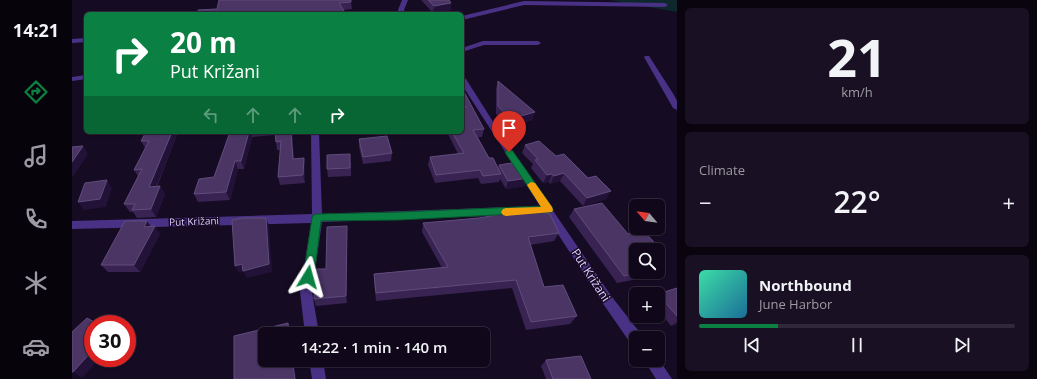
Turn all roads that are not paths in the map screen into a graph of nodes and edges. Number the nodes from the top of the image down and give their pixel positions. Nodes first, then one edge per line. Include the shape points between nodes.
1 (405, 0) edge
2 (665, 5) dead end
3 (402, 12) edge
4 (464, 18) edge
5 (84, 40) edge
6 (72, 41) edge
7 (538, 43) dead end
8 (464, 49) edge
9 (647, 57) dead end
10 (84, 77) edge
11 (72, 79) edge
12 (464, 82) edge
13 (677, 108) edge
14 (314, 134) edge
15 (548, 210) junction
16 (317, 218) junction
17 (72, 224) edge
18 (311, 327) edge
19 (630, 331) edge
20 (317, 367) edge
21 (656, 367) edge
22 (319, 379) edge
23 (665, 379) edge

1 - 3 street
2 - 4 street via 524,3
5 - 6 street
7 - 8 lane via 483,43
9 - 13 lane
10 - 11 street
12 - 15 street, Put Križani
14 - 16 street
15 - 16 street, Put Križani
15 - 19 street, Put Križani
16 - 17 street, Put Križani
16 - 18 street via 306,292
20 - 22 street
21 - 23 street

